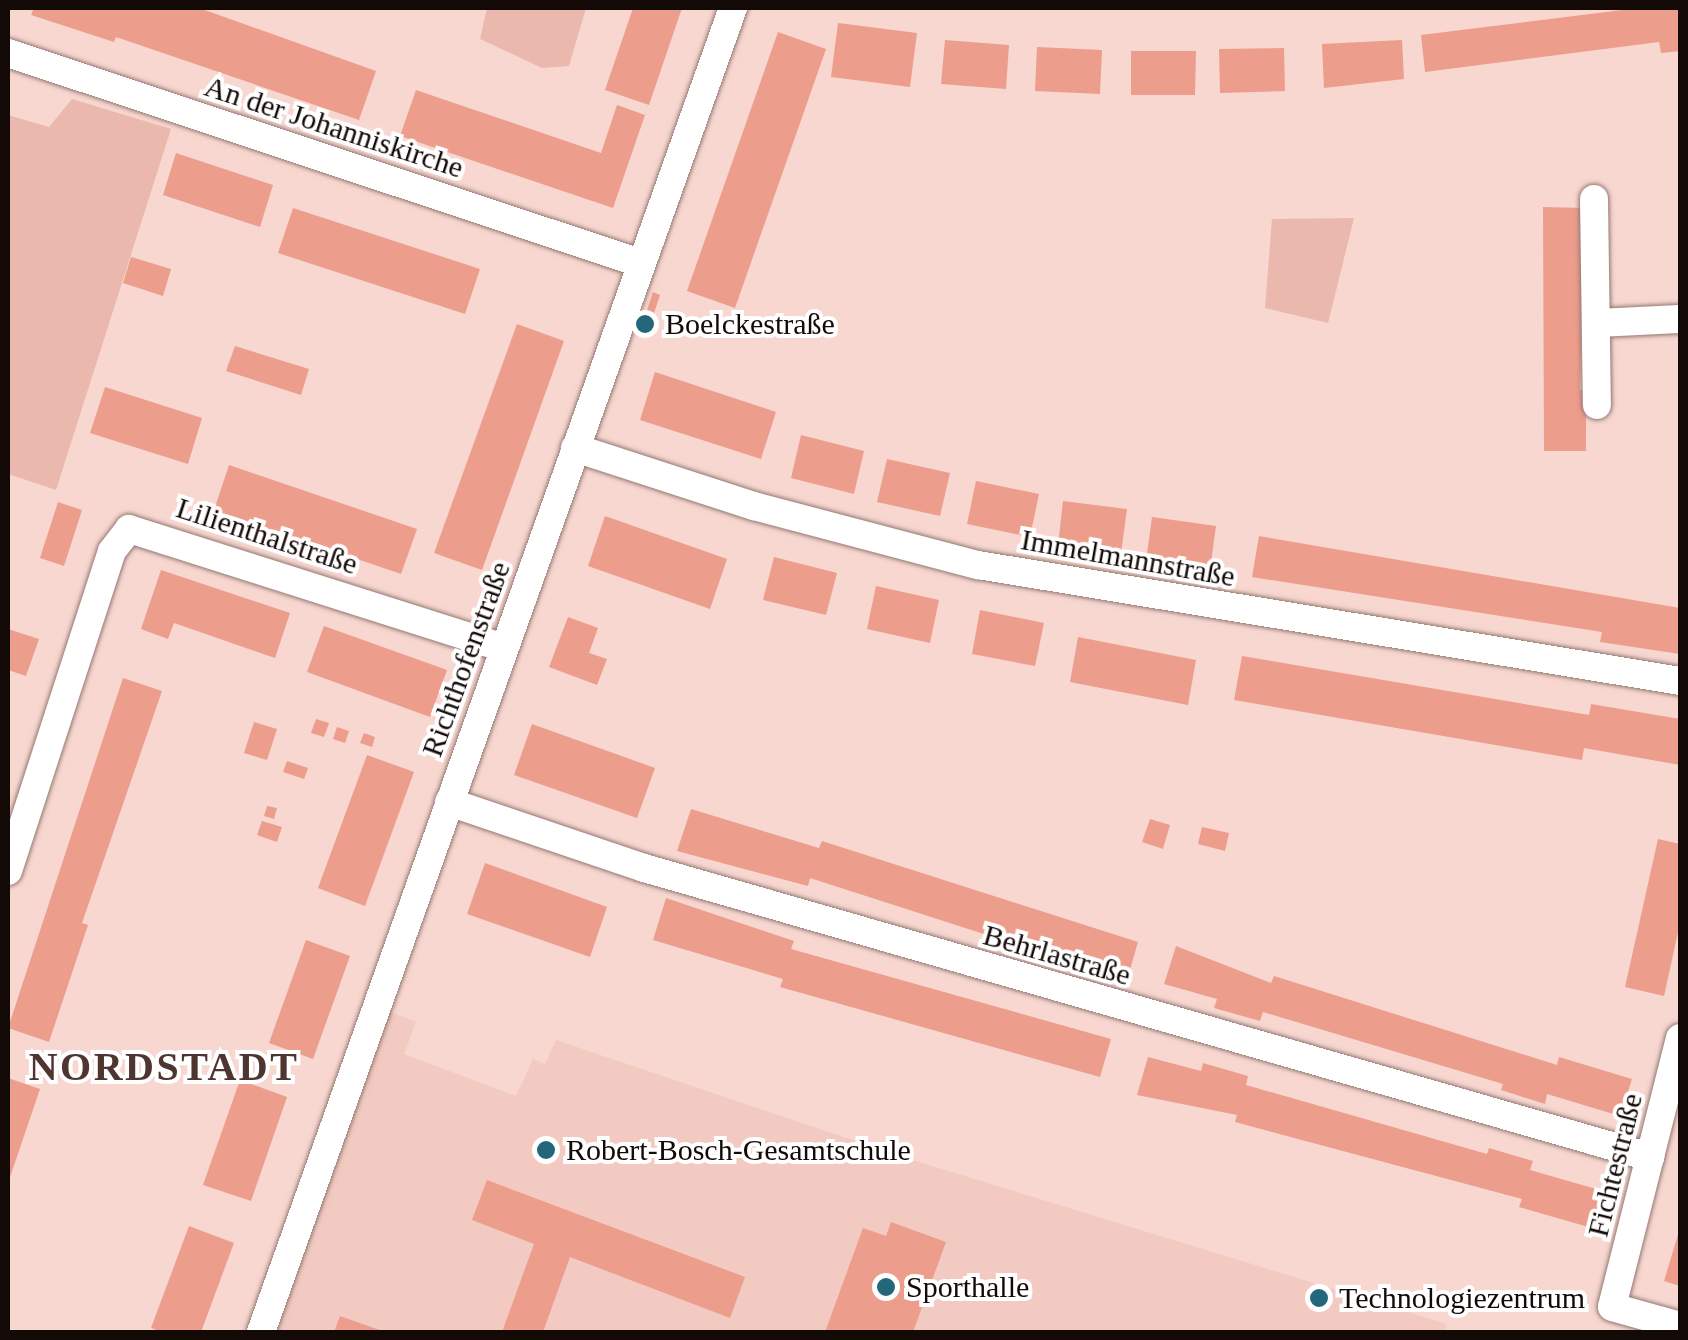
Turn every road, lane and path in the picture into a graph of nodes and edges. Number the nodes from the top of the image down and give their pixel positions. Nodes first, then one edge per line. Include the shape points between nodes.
1 (732, 8) edge
2 (8, 53) edge
3 (1594, 200) dead end
4 (640, 263) junction
5 (1680, 320) edge
6 (1597, 323) junction
7 (1597, 406) dead end
8 (576, 448) junction
9 (504, 648) junction
10 (1680, 682) edge
11 (449, 802) junction
12 (12, 840) edge
13 (8, 871) edge
14 (1680, 1038) edge
15 (1650, 1157) junction
16 (1680, 1326) edge
17 (261, 1332) edge

1 - 4 street, Richthofenstraße
2 - 4 street, An der Johanniskirche
3 - 6 street
4 - 8 street, Richthofenstraße
5 - 6 street
6 - 7 street
8 - 9 street, Richthofenstraße
8 - 10 street, Immelmannstraße via 754,506 978,564
9 - 11 street, Richthofenstraße
9 - 12 street, Lilienthalstraße via 129,529 112,551
11 - 15 street, Behrlastraße via 644,868
11 - 17 street, Richthofenstraße
12 - 13 street, Lilienthalstraße
14 - 15 street, Fichtestraße
15 - 16 street, Fichtestraße via 1612,1308

